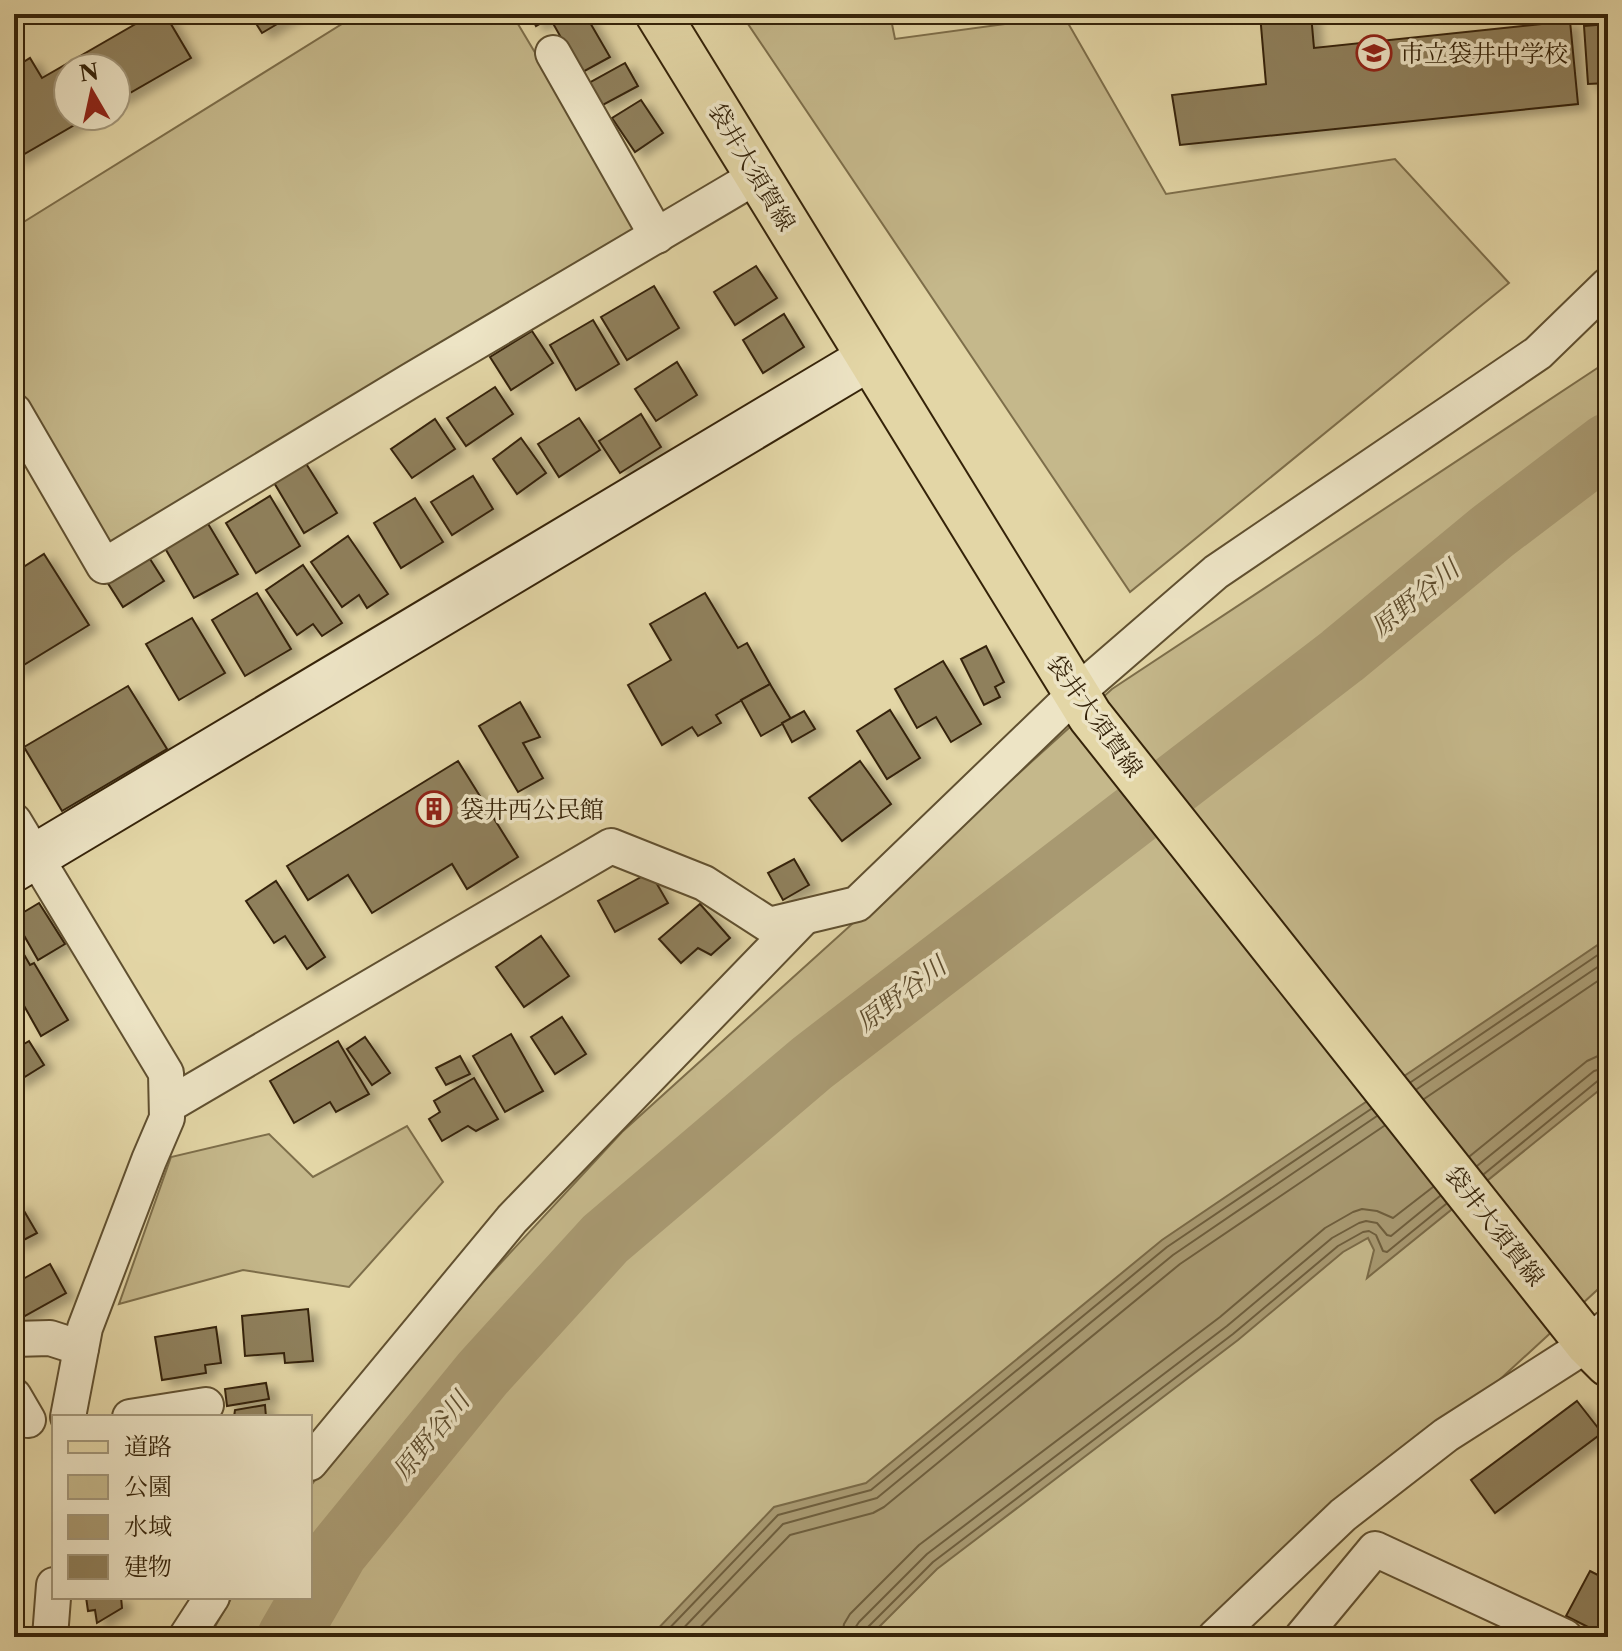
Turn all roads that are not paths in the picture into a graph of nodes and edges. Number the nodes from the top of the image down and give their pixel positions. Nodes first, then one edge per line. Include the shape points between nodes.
1 (667, 17) edge
2 (553, 53) dead end
3 (757, 176) junction
4 (657, 236) junction
5 (1608, 285) edge
6 (869, 358) junction
7 (14, 411) edge
8 (1082, 705) junction
9 (21, 849) edge
10 (804, 917) junction
11 (167, 1106) junction
12 (14, 1339) edge
13 (1601, 1345) edge
14 (81, 1348) junction
15 (206, 1405) dead end
16 (68, 1415) edge
17 (143, 1415) edge
18 (312, 1461) edge
19 (53, 1599) edge
20 (211, 1599) edge
21 (50, 1637) edge
22 (186, 1637) edge
23 (1215, 1637) edge
24 (1302, 1637) edge
25 (1565, 1637) edge

1 - 3 main road, 袋井大須賀線
2 - 4 street
3 - 4 street
3 - 6 main road, 袋井大須賀線
4 - 7 street via 104,566
5 - 8 street via 1538,353 1216,572
6 - 8 main road, 袋井大須賀線
6 - 9 street
8 - 10 street via 857,904
8 - 13 main road, 袋井大須賀線
9 - 11 street via 166,1073
10 - 11 street via 769,925 704,883 611,846
10 - 18 street via 512,1219
11 - 14 street via 167,1118
12 - 14 street via 50,1338
13 - 23 street via 1446,1435 1343,1515
14 - 16 street
15 - 17 street
19 - 21 street
20 - 22 street
24 - 25 street via 1375,1549

